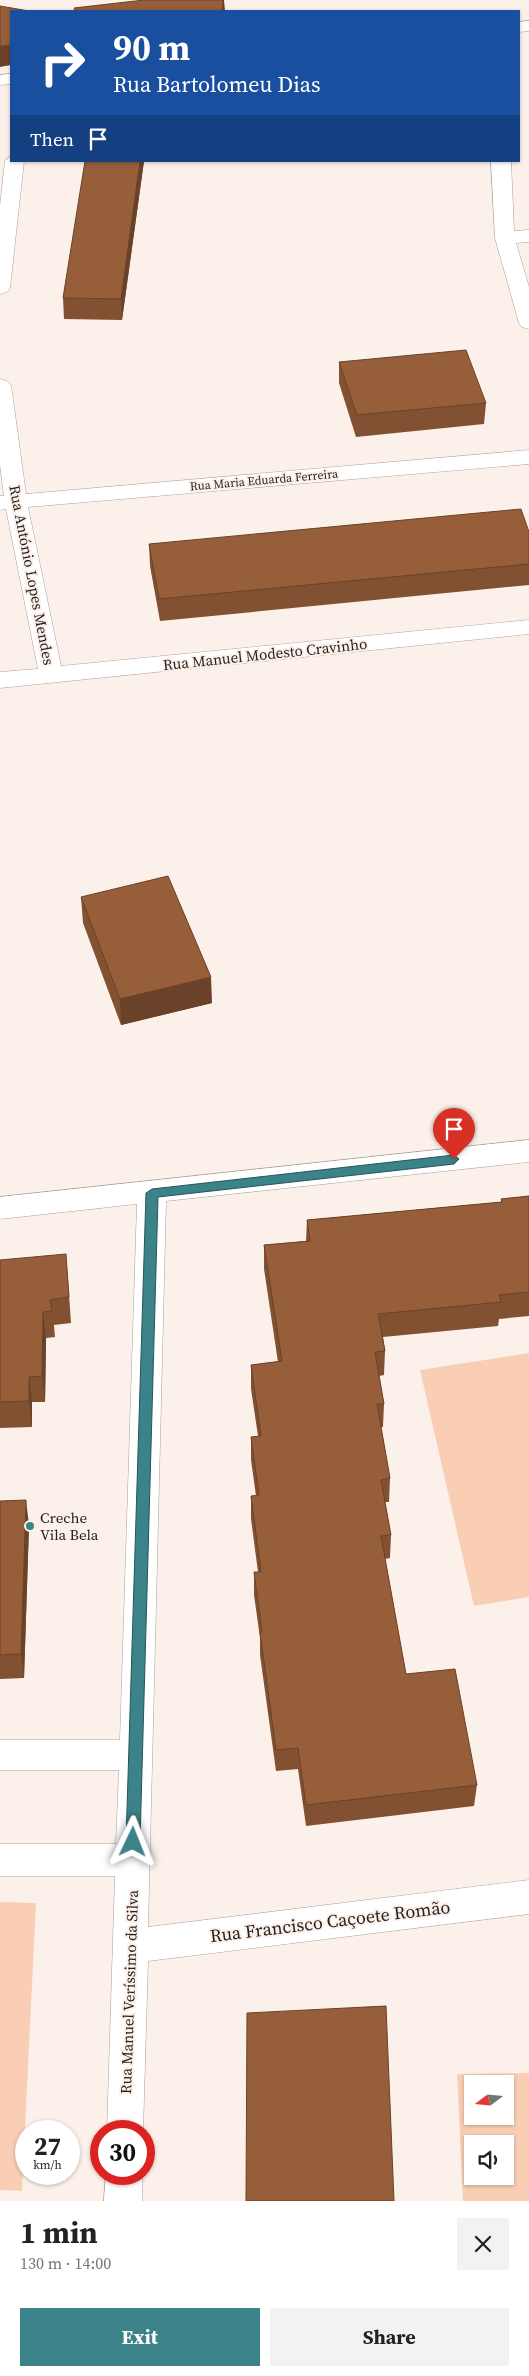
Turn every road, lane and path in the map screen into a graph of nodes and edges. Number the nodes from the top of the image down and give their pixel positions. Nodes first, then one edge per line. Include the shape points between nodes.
1 (15, 162) edge
2 (502, 162) edge
3 (529, 236) edge
4 (505, 238) junction
5 (0, 288) edge
6 (529, 323) edge
7 (0, 385) edge
8 (529, 457) edge
9 (8, 503) edge
10 (529, 627) edge
11 (51, 676) junction
12 (0, 680) edge
13 (529, 1151) edge
14 (152, 1193) junction
15 (0, 1208) edge
16 (136, 1754) junction
17 (0, 1755) edge
18 (0, 1860) edge
19 (133, 1860) junction
20 (529, 1897) edge
21 (130, 1946) junction
22 (125, 2120) edge
23 (124, 2185) edge
24 (123, 2201) edge

1 - 5 street
2 - 4 street
3 - 4 street
4 - 6 street
7 - 9 street, Rua António Lopes Mendes
8 - 9 street, Rua Maria Eduarda Ferreira
9 - 11 street, Rua António Lopes Mendes
10 - 11 street, Rua Manuel Modesto Cravinho
11 - 12 street, Rua Manuel Modesto Cravinho
13 - 14 street
14 - 15 street
14 - 16 street, Rua Manuel Veríssimo da Silva
16 - 17 street
16 - 19 street, Rua Manuel Veríssimo da Silva
18 - 19 street
19 - 21 street, Rua Manuel Veríssimo da Silva
20 - 21 street, Rua Francisco Caçoete Romão
21 - 22 street, Rua Manuel Veríssimo da Silva
23 - 24 street

